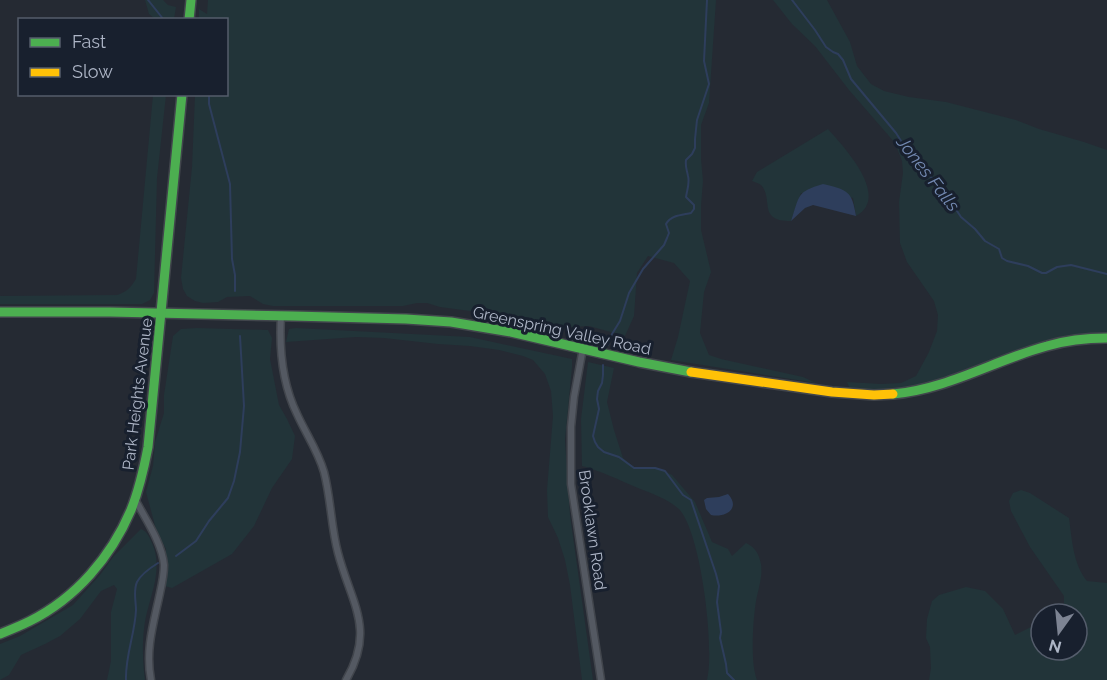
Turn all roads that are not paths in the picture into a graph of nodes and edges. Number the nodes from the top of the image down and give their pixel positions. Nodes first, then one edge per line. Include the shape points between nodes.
1 (191, 0) edge
2 (189, 18) edge
3 (182, 96) edge
4 (0, 312) edge
5 (162, 313) junction
6 (281, 316) junction
7 (1107, 338) edge
8 (583, 348) junction
9 (136, 501) junction
10 (0, 634) edge
11 (151, 680) edge
12 (346, 680) edge
13 (601, 680) edge

1 - 2 main road
3 - 5 main road, Park Heights Avenue
4 - 5 main road, Greenspring Valley Road
5 - 6 main road, Greenspring Valley Road
5 - 9 main road, Park Heights Avenue via 145,469
6 - 8 main road, Greenspring Valley Road via 454,322
6 - 12 street via 279,343 286,381 296,414 324,471 338,552 360,618 359,646
7 - 8 main road, Greenspring Valley Road via 1051,344 954,381 893,395 811,390 729,378
8 - 13 street, Brooklawn Road via 571,427 571,484
9 - 10 main road, Park Heights Avenue via 112,548 74,591 33,621
9 - 11 street via 155,536 164,565 149,644

